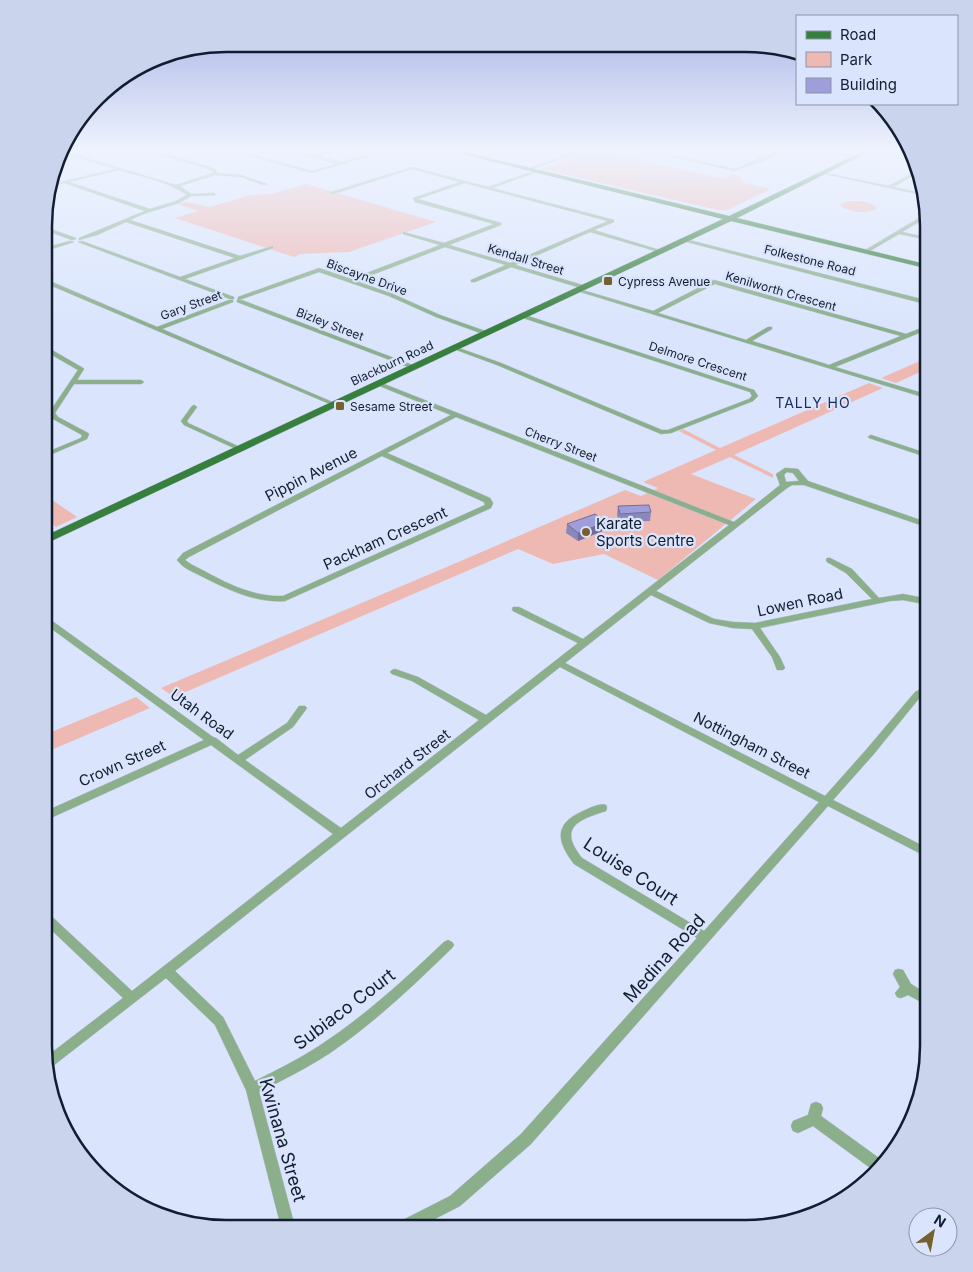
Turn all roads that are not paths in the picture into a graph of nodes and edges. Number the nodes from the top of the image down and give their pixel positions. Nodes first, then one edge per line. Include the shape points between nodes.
1 (145, 208) edge
2 (156, 208) edge
3 (443, 208) edge
4 (562, 208) edge
5 (687, 208) edge
6 (750, 208) edge
7 (150, 210) junction
8 (745, 210) junction
9 (702, 212) junction
10 (712, 214) junction
11 (730, 218) junction
12 (920, 219) edge
13 (126, 220) junction
14 (754, 224) junction
15 (714, 226) junction
16 (52, 231) edge
17 (591, 232) junction
18 (898, 232) junction
19 (405, 233) dead end
20 (920, 237) edge
21 (685, 240) junction
22 (77, 241) junction
23 (445, 245) junction
24 (271, 247) dead end
25 (52, 248) edge
26 (661, 251) junction
27 (866, 251) junction
28 (240, 258) junction
29 (512, 264) junction
30 (920, 264) edge
31 (179, 279) junction
32 (351, 281) junction
33 (473, 281) dead end
34 (52, 284) edge
35 (581, 288) junction
36 (240, 299) junction
37 (232, 300) junction
38 (920, 301) edge
39 (654, 313) junction
40 (522, 316) junction
41 (158, 328) junction
42 (770, 328) dead end
43 (920, 331) edge
44 (486, 333) junction
45 (906, 336) junction
46 (748, 341) junction
47 (454, 348) junction
48 (52, 352) edge
49 (831, 366) junction
50 (412, 368) junction
51 (72, 382) junction
52 (141, 382) dead end
53 (379, 384) junction
54 (920, 394) edge
55 (334, 404) junction
56 (194, 407) dead end
57 (52, 413) edge
58 (52, 413) edge
59 (455, 415) junction
60 (871, 437) dead end
61 (240, 449) junction
62 (52, 452) edge
63 (382, 453) junction
64 (920, 453) edge
65 (805, 483) junction
66 (784, 486) junction
67 (920, 523) edge
68 (735, 525) junction
69 (52, 537) edge
70 (181, 560) joint
71 (830, 560) dead end
72 (651, 592) junction
73 (877, 600) junction
74 (920, 600) edge
75 (516, 609) dead end
76 (52, 626) edge
77 (755, 626) junction
78 (585, 643) junction
79 (561, 664) junction
80 (780, 668) dead end
81 (395, 672) dead end
82 (920, 693) edge
83 (302, 708) dead end
84 (487, 720) junction
85 (213, 740) junction
86 (239, 759) junction
87 (826, 800) junction
88 (602, 808) dead end
89 (52, 812) edge
90 (341, 834) junction
91 (920, 849) edge
92 (52, 923) edge
93 (706, 938) junction
94 (448, 945) dead end
95 (167, 971) junction
96 (900, 974) dead end
97 (904, 991) joint
98 (920, 997) edge
99 (132, 998) junction
100 (53, 1060) edge
101 (252, 1089) junction
102 (798, 1126) dead end
103 (875, 1162) edge
104 (286, 1220) edge
105 (418, 1220) edge

1 - 7 street
2 - 7 street
3 - 23 street via 499,224
4 - 17 street via 612,222
5 - 9 main road
6 - 8 main road, Blackburn Road
7 - 13 street
8 - 9 main road
8 - 11 main road, Blackburn Road
8 - 14 main road via 745,218
9 - 10 main road
10 - 11 main road
10 - 15 main road via 717,221
11 - 14 main road
11 - 15 main road, Blackburn Road
12 - 18 street
13 - 22 street
13 - 28 street
14 - 15 main road
14 - 27 main road
15 - 21 main road, Blackburn Road
16 - 22 street
17 - 26 street
17 - 29 street
18 - 20 street
18 - 27 street
19 - 23 street, Kendall Street
21 - 26 main road, Blackburn Road
21 - 38 street, Folkestone Road
22 - 25 street
22 - 31 street
23 - 29 street, Kendall Street
23 - 32 street
24 - 28 street
26 - 35 main road, Blackburn Road
27 - 30 main road
28 - 31 street
29 - 33 street
29 - 35 street, Kendall Street
31 - 37 street
32 - 36 street, Biscayne Drive via 319,270
32 - 44 street, Biscayne Drive
34 - 41 street
35 - 39 street
35 - 40 main road, Blackburn Road
36 - 37 street
36 - 50 street, Bizley Street
37 - 41 street, Gary Street
39 - 45 street, Kenilworth Crescent via 714,282
39 - 46 street
40 - 44 main road, Blackburn Road
40 - 47 street, Delmore Crescent via 752,391 755,396 669,432 661,432
41 - 55 street
42 - 46 street
43 - 45 street
44 - 47 main road, Blackburn Road
45 - 49 street
46 - 49 street
47 - 50 main road, Blackburn Road
48 - 51 street via 80,366
49 - 54 street
50 - 53 main road, Blackburn Road
51 - 52 street
51 - 57 street
53 - 55 main road, Blackburn Road
53 - 59 street, Cherry Street
55 - 61 main road, Blackburn Road
56 - 61 street via 184,421 186,424
58 - 62 street via 55,418 86,434 84,439
59 - 63 street, Pippin Avenue
59 - 68 street, Cherry Street
60 - 64 street
61 - 69 main road, Blackburn Road
63 - 70 street, Pippin Avenue
63 - 70 street, Packham Crescent via 487,500 488,506 285,598 254,597
65 - 66 street
65 - 66 street, Orchard Street via 795,471 785,470 780,474
65 - 67 street
66 - 68 street, Orchard Street
68 - 72 street, Orchard Street
71 - 73 street via 848,571
72 - 77 street, Lowen Road via 712,620
72 - 78 street, Orchard Street
73 - 74 street, Lowen Road via 903,597
73 - 77 street, Lowen Road
75 - 78 street
76 - 85 street, Utah Road
77 - 80 street
78 - 79 street, Orchard Street
79 - 84 street, Orchard Street
79 - 87 street, Nottingham Street
81 - 84 street via 415,679
82 - 87 street, Medina Road
83 - 86 street via 290,725
84 - 90 street, Orchard Street
85 - 86 street, Utah Road
85 - 89 street, Crown Street
86 - 90 street, Utah Road
87 - 91 street, Nottingham Street
87 - 93 street, Medina Road
88 - 93 street, Louise Court via 572,821 564,832 569,851 578,861
90 - 95 street, Orchard Street
92 - 99 street
93 - 105 street, Medina Road via 526,1139 455,1201
94 - 101 street, Subiaco Court via 366,1019 306,1061
95 - 99 street, Orchard Street
95 - 101 street, Kwinana Street via 219,1021
96 - 97 street
97 - 98 street
99 - 100 street, Orchard Street
101 - 104 street, Kwinana Street
102 - 103 street via 815,1113

